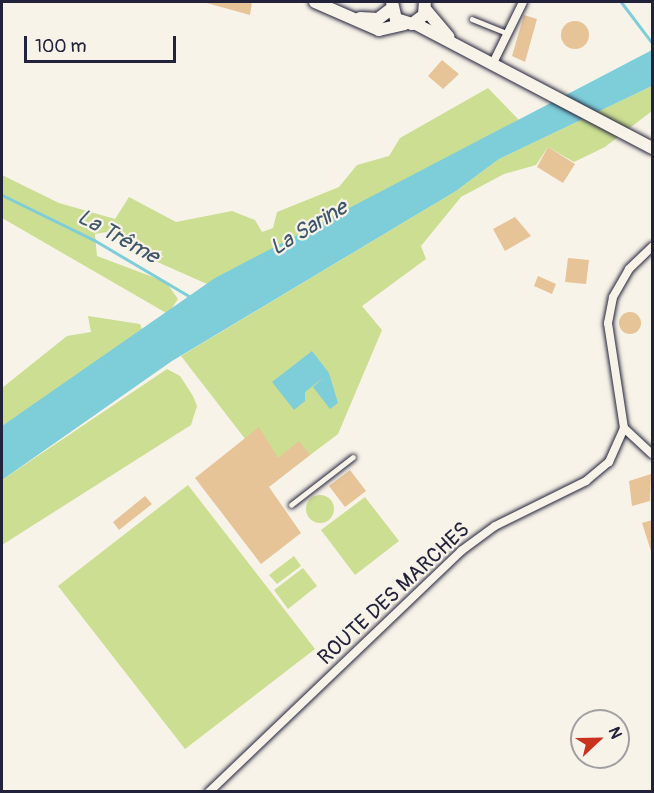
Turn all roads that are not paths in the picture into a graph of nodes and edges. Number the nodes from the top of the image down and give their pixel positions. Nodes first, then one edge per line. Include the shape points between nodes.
1 (315, 2) edge
2 (523, 2) edge
3 (392, 4) edge
4 (425, 6) edge
5 (359, 18) junction
6 (472, 19) dead end
7 (409, 23) junction
8 (506, 32) junction
9 (452, 40) junction
10 (492, 65) junction
11 (652, 148) edge
12 (652, 248) edge
13 (624, 428) junction
14 (652, 454) edge
15 (353, 457) dead end
16 (291, 505) dead end
17 (209, 792) edge

1 - 5 main road
2 - 8 street
3 - 5 main road via 378,19
3 - 7 main road
4 - 7 main road
4 - 9 main road
5 - 7 main road via 379,30
6 - 8 lane
7 - 9 main road
8 - 10 street
9 - 10 main road
10 - 11 main road
12 - 13 street via 629,269 613,297 608,322
13 - 14 street
13 - 17 street, ROUTE DES MARCHES via 609,462 586,481 458,549
15 - 16 lane

